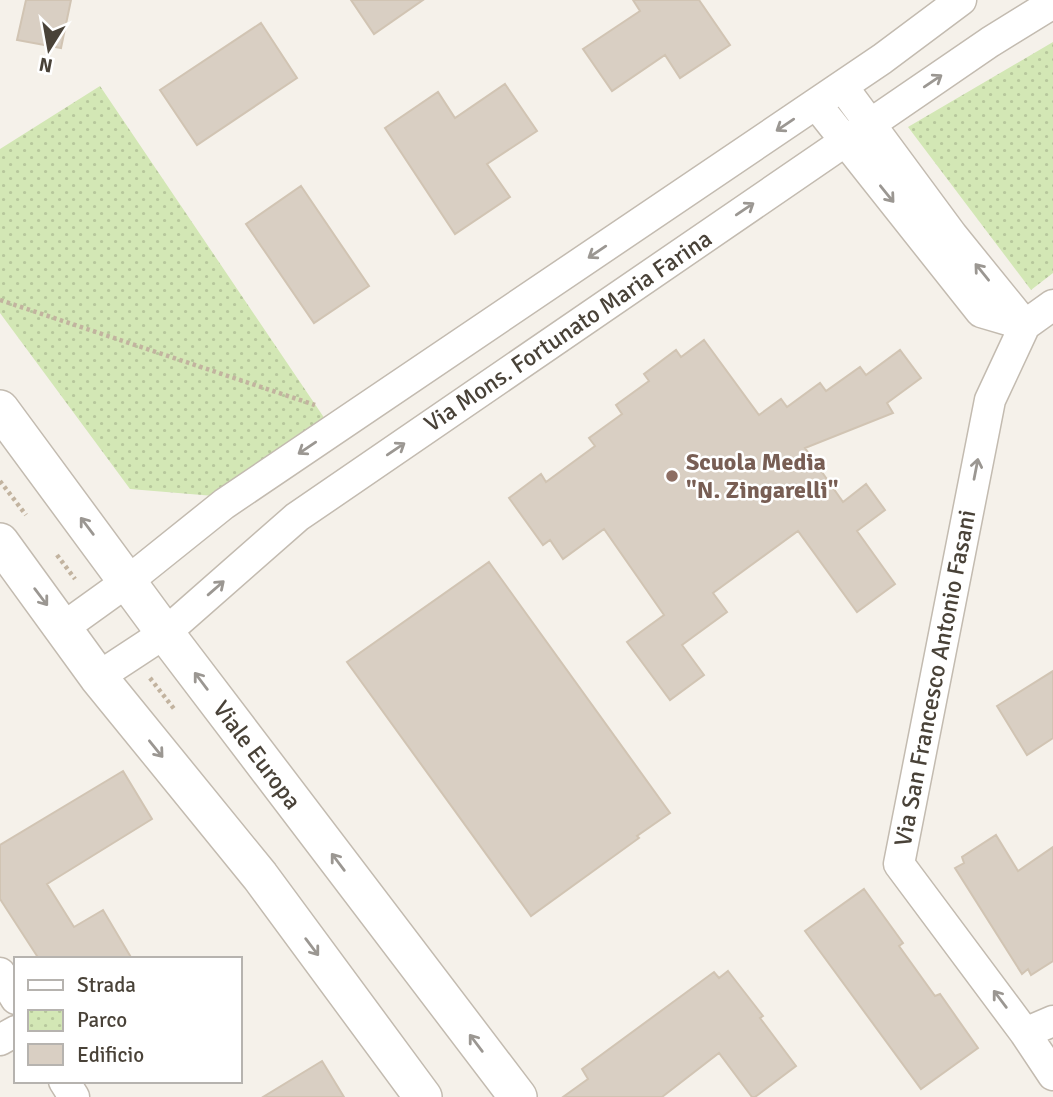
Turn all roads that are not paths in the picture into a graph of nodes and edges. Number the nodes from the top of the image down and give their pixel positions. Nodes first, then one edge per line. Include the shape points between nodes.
1 (961, 0) edge
2 (1053, 3) edge
3 (842, 86) junction
4 (816, 104) junction
5 (869, 125) junction
6 (844, 141) junction
7 (1053, 305) edge
8 (1024, 326) junction
9 (0, 409) edge
10 (0, 542) edge
11 (128, 581) junction
12 (64, 627) junction
13 (165, 633) junction
14 (98, 677) junction
15 (0, 973) edge
16 (14, 996) edge
17 (1053, 1021) edge
18 (1026, 1033) junction
19 (1053, 1075) edge
20 (424, 1097) edge
21 (518, 1097) edge

1 - 3 street, Via Mons. Fortunato Maria Farina
5 -> 2 street, Via Mons. Fortunato Maria Farina
3 - 4 street, Via Mons. Fortunato Maria Farina
3 - 5 street
4 - 6 street
4 -> 11 street, Via Mons. Fortunato Maria Farina via 224,504
5 - 6 street, Via Mons. Fortunato Maria Farina
8 -> 5 street
6 -> 8 street via 981,312
13 -> 6 street, Via Mons. Fortunato Maria Farina via 297,517
7 - 8 street
18 -> 8 street, Via San Francesco Antonio Fasani via 899,864 990,400
11 -> 9 street, Viale Europa
10 -> 12 street
11 - 12 street, Via Mons. Fortunato Maria Farina
11 - 13 street, Viale Europa
12 - 14 street
13 - 14 street, Via Mons. Fortunato Maria Farina
21 -> 13 street, Viale Europa
14 -> 20 street via 260,876
15 - 16 street
17 - 18 street
18 - 19 street, Via San Francesco Antonio Fasani

